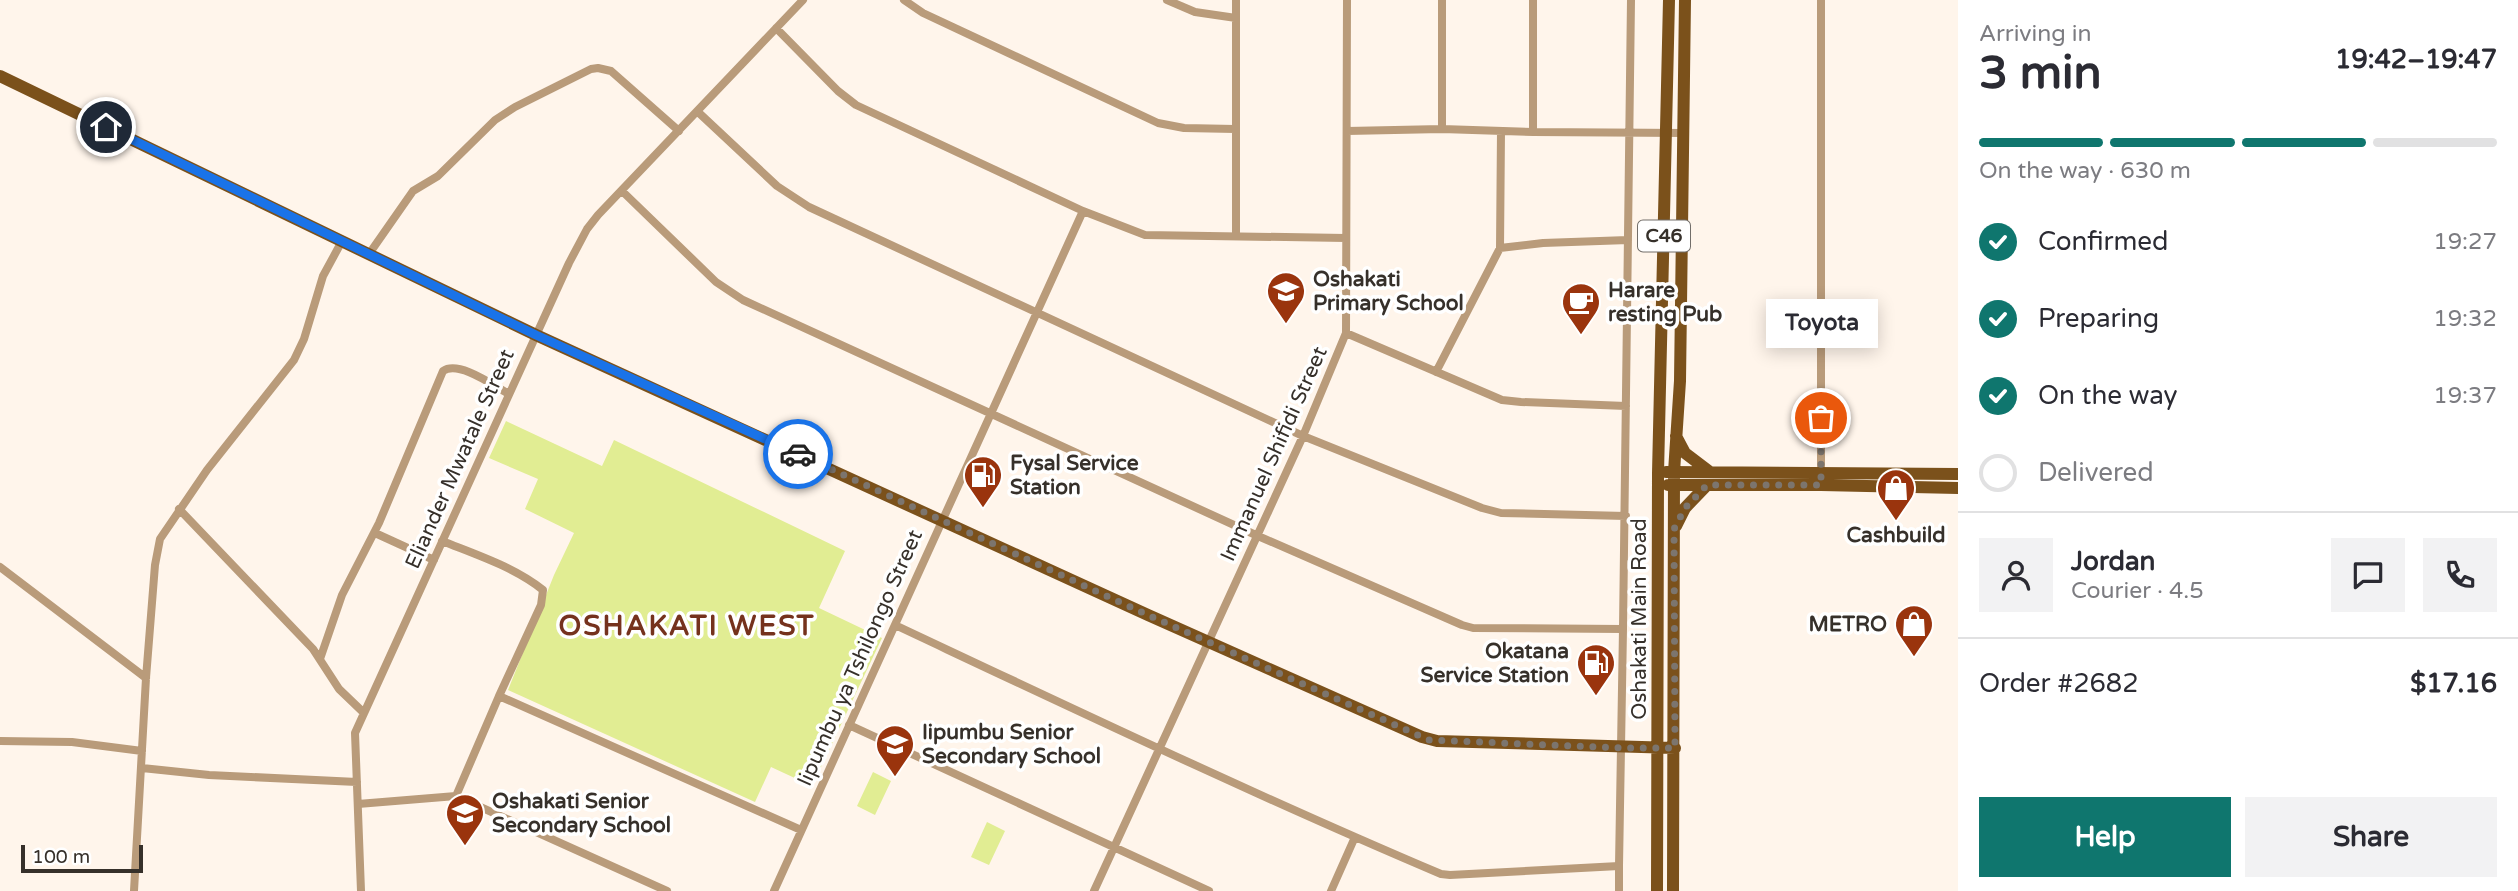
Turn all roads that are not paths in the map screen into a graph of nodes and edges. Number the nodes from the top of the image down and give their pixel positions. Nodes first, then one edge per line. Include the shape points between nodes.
1 (803, 0) edge
2 (904, 0) edge
3 (1167, 0) edge
4 (1237, 0) edge
5 (1347, 0) edge
6 (1442, 0) edge
7 (1533, 0) edge
8 (1631, 0) edge
9 (1669, 0) edge
10 (1685, 0) edge
11 (1821, 0) edge
12 (1236, 18) junction
13 (776, 29) junction
14 (0, 76) edge
15 (698, 112) junction
16 (1235, 129) junction
17 (1442, 130) junction
18 (679, 131) junction
19 (1347, 131) junction
20 (1501, 131) junction
21 (1533, 132) junction
22 (1684, 132) junction
23 (1628, 133) junction
24 (1667, 133) junction
25 (622, 191) junction
26 (1083, 211) junction
27 (1236, 235) junction
28 (1346, 238) junction
29 (1628, 240) junction
30 (342, 241) junction
31 (1500, 248) junction
32 (369, 254) junction
33 (1036, 311) junction
34 (1346, 333) junction
35 (536, 335) junction
36 (1436, 372) junction
37 (509, 394) junction
38 (1626, 406) junction
39 (990, 414) junction
40 (1303, 436) junction
41 (1676, 436) junction
42 (1958, 474) edge
43 (1821, 478) junction
44 (1658, 479) junction
45 (1674, 479) junction
46 (1708, 479) junction
47 (1958, 488) edge
48 (179, 509) junction
49 (1626, 516) junction
50 (943, 519) junction
51 (1674, 529) junction
52 (375, 533) junction
53 (1258, 536) junction
54 (442, 541) junction
55 (434, 560) junction
56 (0, 567) edge
57 (895, 625) junction
58 (1623, 629) junction
59 (1209, 641) junction
60 (320, 659) junction
61 (146, 678) junction
62 (499, 696) junction
63 (364, 713) junction
64 (849, 725) junction
65 (0, 741) edge
66 (1622, 748) junction
67 (1659, 748) junction
68 (1675, 748) junction
69 (1160, 749) junction
70 (142, 751) junction
71 (142, 768) junction
72 (357, 782) junction
73 (456, 796) junction
74 (358, 804) junction
75 (801, 830) junction
76 (1355, 837) junction
77 (1115, 847) junction
78 (1619, 866) junction
79 (134, 891) edge
80 (362, 891) edge
81 (667, 891) edge
82 (774, 891) edge
83 (1094, 891) edge
84 (1209, 891) edge
85 (1331, 891) edge
86 (1619, 891) edge
87 (1657, 891) edge
88 (1673, 891) edge

1 - 13 street, Eliander Mwatale Street
2 - 16 street via 1158,122 1184,128
3 - 12 street via 1195,12
4 - 12 street
5 - 19 street, Immanuel Shifidi Street
6 - 17 street
7 - 21 street
8 - 23 street
9 - 24 main road, C46
10 - 22 main road, C46
11 - 43 street
12 - 16 street
13 - 15 street, Eliander Mwatale Street
13 - 26 street via 856,105
14 - 30 main road
15 - 18 street, Eliander Mwatale Street
15 - 33 street via 793,199
16 - 27 street
17 - 19 street
17 - 20 street
18 - 25 street, Eliander Mwatale Street
18 - 32 street via 611,71 591,69 495,120 438,176 413,191
19 - 28 street, Immanuel Shifidi Street
20 - 21 street
20 - 31 street
21 - 23 street
22 - 24 street
22 - 41 main road, C46
23 - 24 street
23 - 29 street
24 - 44 main road, C46
25 - 35 street, Eliander Mwatale Street via 587,229
25 - 39 street via 727,291
26 - 27 street via 1145,235
26 - 33 street, Iipumbu ya Tshilongo Street
27 - 28 street
28 - 34 street, Immanuel Shifidi Street
29 - 31 street
29 - 38 street
30 - 32 main road
30 - 48 street via 323,276 294,360
31 - 36 street
32 - 35 main road
33 - 39 street, Iipumbu ya Tshilongo Street
33 - 40 street
34 - 36 street
34 - 40 street, Immanuel Shifidi Street
35 - 37 street, Eliander Mwatale Street
35 - 50 main road
36 - 38 street via 1511,402
37 - 52 street via 466,371 454,367 443,371
37 - 54 street, Eliander Mwatale Street
38 - 49 street
39 - 50 street, Iipumbu ya Tshilongo Street
39 - 53 street
40 - 49 street via 1492,512
40 - 53 street, Immanuel Shifidi Street
41 - 45 main road, C46
41 - 46 main road
42 - 43 main road
43 - 46 main road
43 - 47 main road
44 - 45 main road
44 - 67 main road, Oshakati Main Road / C46
45 - 46 main road
45 - 51 main road, Oshakati Main Road / C46
46 - 51 main road
48 - 60 street
48 - 61 street via 160,539 157,553
49 - 58 street
50 - 57 street, Iipumbu ya Tshilongo Street
50 - 59 main road
51 - 68 main road, Oshakati Main Road / C46
52 - 55 street
52 - 60 street via 342,595
53 - 58 street via 1473,628
53 - 59 street, Immanuel Shifidi Street
54 - 55 street, Eliander Mwatale Street
54 - 62 street via 509,569 543,590 541,605
55 - 63 street, Eliander Mwatale Street
56 - 61 street
57 - 64 street, Iipumbu ya Tshilongo Street
57 - 69 street
58 - 66 street
59 - 66 main road via 1429,740
59 - 69 street, Immanuel Shifidi Street
60 - 63 street via 339,689
61 - 70 street
62 - 73 street
62 - 75 street
63 - 72 street, Eliander Mwatale Street via 355,733
64 - 75 street, Iipumbu ya Tshilongo Street
64 - 77 street
65 - 70 street via 72,742
66 - 67 main road
66 - 78 street
67 - 68 main road
67 - 87 main road, Oshakati Main Road / C46
68 - 88 main road, Oshakati Main Road / C46
69 - 76 street
69 - 77 street, Immanuel Shifidi Street
70 - 71 street
71 - 72 street
71 - 79 street
72 - 74 street, Eliander Mwatale Street
73 - 74 street
73 - 81 street
74 - 80 street, Eliander Mwatale Street
75 - 82 street, Iipumbu ya Tshilongo Street
76 - 78 street via 1450,875
76 - 85 street
77 - 83 street, Immanuel Shifidi Street
77 - 84 street
78 - 86 street

